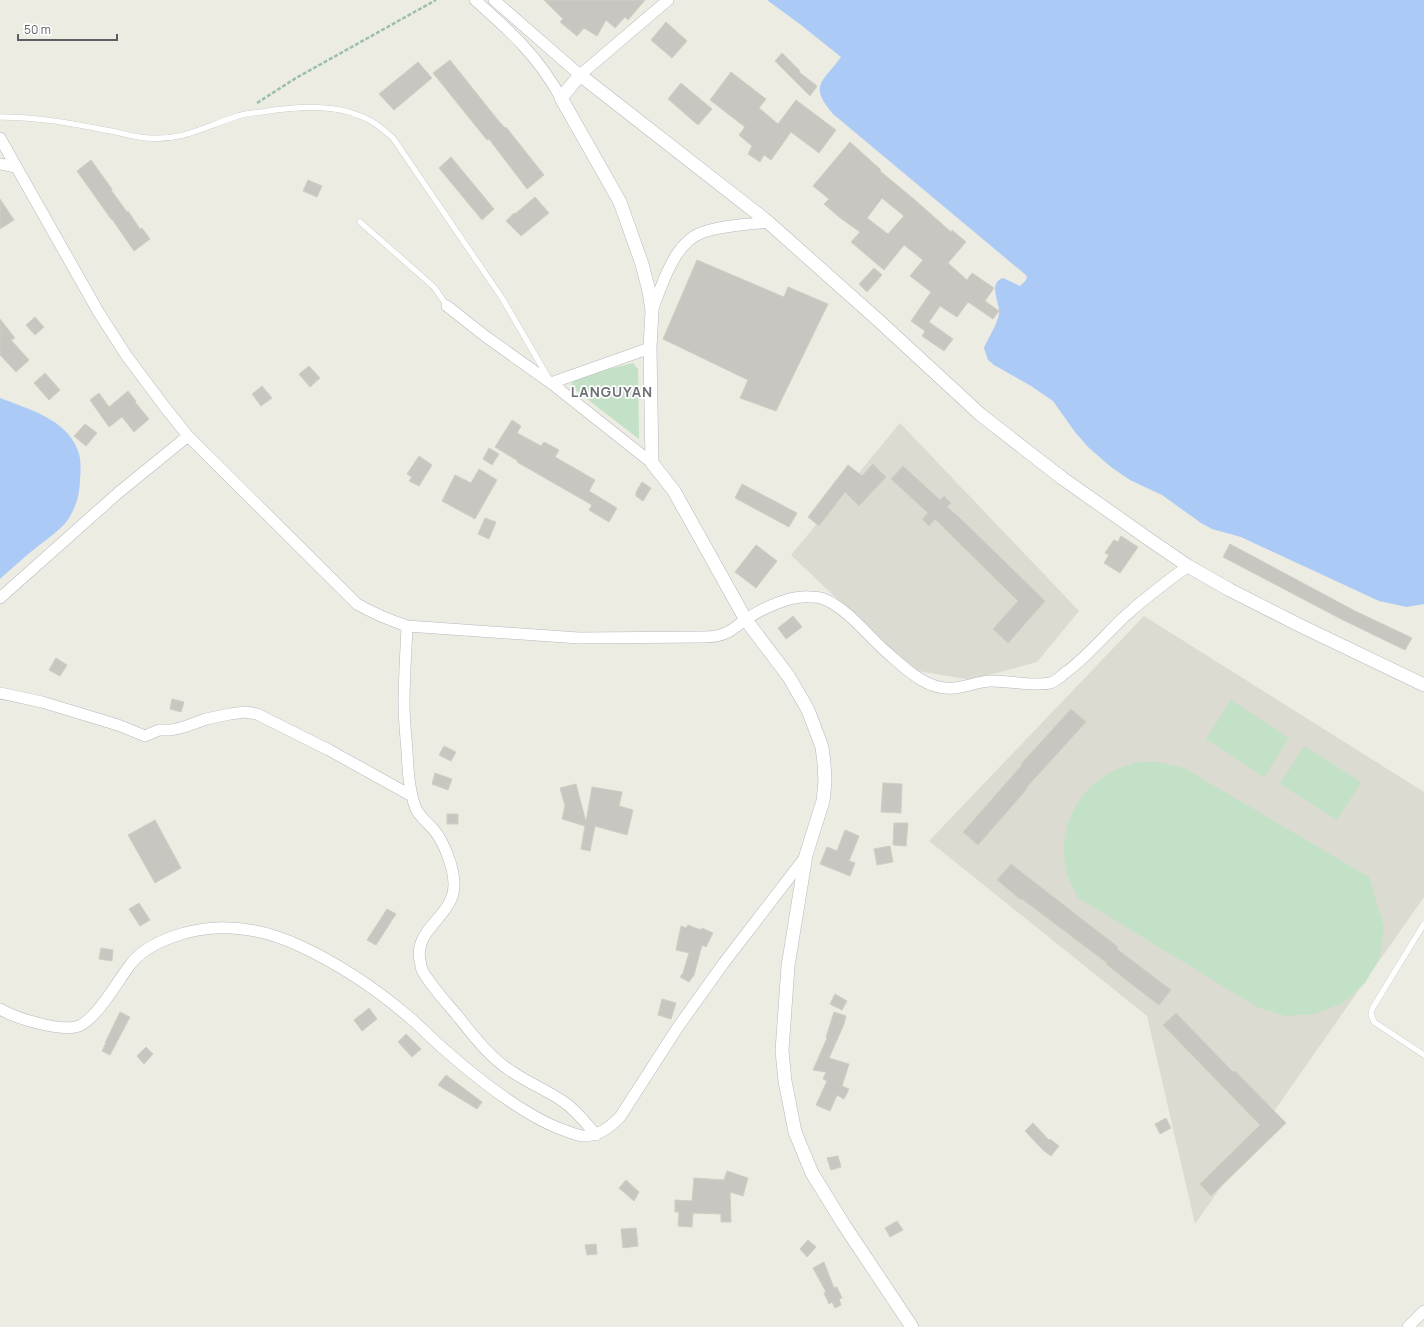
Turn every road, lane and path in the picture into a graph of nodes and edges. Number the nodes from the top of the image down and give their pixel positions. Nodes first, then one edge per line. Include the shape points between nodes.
1 (436, 0) edge
2 (474, 0) edge
3 (494, 0) edge
4 (668, 0) edge
5 (529, 31) junction
6 (520, 41) junction
7 (580, 75) junction
8 (561, 98) junction
9 (238, 115) junction
10 (0, 117) edge
11 (0, 138) edge
12 (0, 164) edge
13 (16, 166) junction
14 (360, 222) dead end
15 (768, 222) junction
16 (447, 306) joint
17 (652, 311) junction
18 (650, 348) junction
19 (551, 382) junction
20 (188, 436) junction
21 (652, 463) junction
22 (1188, 566) junction
23 (0, 598) edge
24 (746, 620) junction
25 (407, 626) junction
26 (1424, 685) edge
27 (0, 693) edge
28 (412, 796) junction
29 (806, 855) junction
30 (1424, 924) edge
31 (0, 1009) edge
32 (1424, 1055) edge
33 (596, 1135) junction
34 (1424, 1311) edge
35 (912, 1327) edge
36 (1408, 1327) edge

1 - 9 path via 296,78
2 - 6 street
3 - 5 street
4 - 7 street
5 - 6 street
5 - 7 street
6 - 8 street via 544,70
7 - 8 street
7 - 15 street
8 - 17 street via 620,202 642,264
9 - 10 lane via 188,135 173,138 147,138 50,119
9 - 19 lane via 285,108 322,108 346,111 378,125 393,138 502,298
11 - 13 street
12 - 13 street
13 - 20 street via 99,313 126,355
14 - 16 lane via 434,287
15 - 17 street via 700,233 677,253
15 - 22 street via 998,428 1062,478
16 - 19 street
17 - 18 street
18 - 19 street
18 - 21 street
19 - 21 street
20 - 23 street via 118,493
20 - 25 street via 357,604
21 - 24 street via 674,491
22 - 24 street via 1128,614 1079,663 1051,683 993,681 940,688 912,674 847,614 823,598 795,597 781,601
22 - 26 street via 1299,625
24 - 25 street via 727,633 717,636 676,638 579,638
24 - 29 street via 793,683 808,710 822,747 823,801
25 - 28 street via 404,706
27 - 28 street via 42,702 145,736 159,730 171,730 230,714 258,714
28 - 33 street via 416,810 442,843 452,868 454,883 454,896 449,905 421,942 419,953 422,969 443,999 498,1062 564,1102
29 - 33 street via 678,1027 620,1117
29 - 35 street via 788,966 782,1051 795,1132 812,1173
30 - 32 lane via 1371,1014 1374,1022
31 - 33 street via 10,1015 54,1026 80,1026 115,988 130,964 143,951 164,940 186,932 213,927 271,934 328,960 372,988 478,1078 529,1114 580,1136
34 - 36 street

